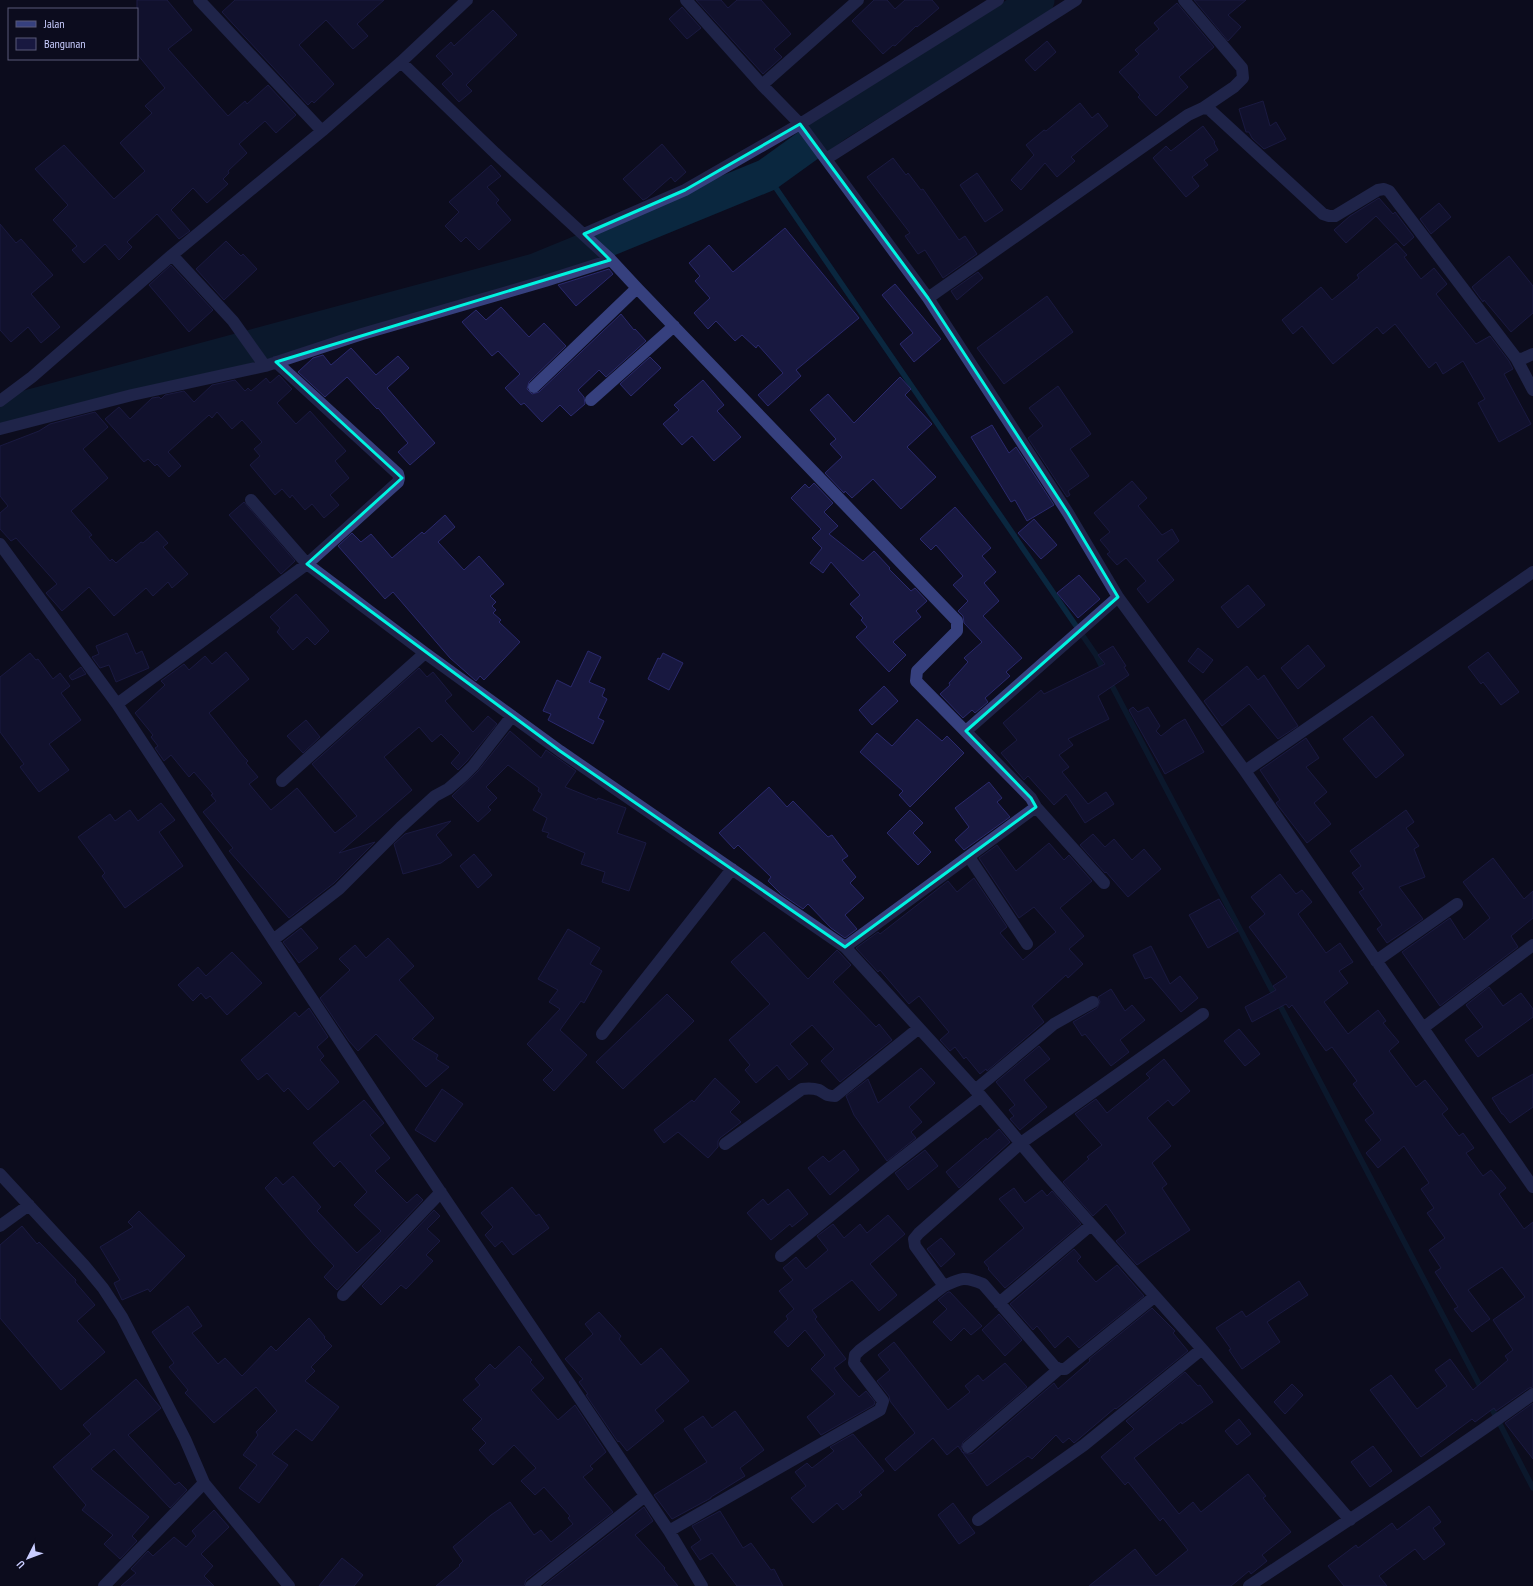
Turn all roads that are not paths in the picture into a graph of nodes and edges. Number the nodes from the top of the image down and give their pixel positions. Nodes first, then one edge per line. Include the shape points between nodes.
1 (199, 0) edge
2 (467, 0) edge
3 (686, 0) edge
4 (858, 0) edge
5 (998, 0) edge
6 (1076, 0) edge
7 (1184, 0) edge
8 (401, 62) junction
9 (762, 84) junction
10 (1203, 108) junction
11 (804, 128) junction
12 (322, 131) junction
13 (826, 159) junction
14 (586, 237) junction
15 (172, 255) junction
16 (610, 258) junction
17 (637, 288) junction
18 (928, 298) junction
19 (674, 326) junction
20 (1533, 354) edge
21 (1516, 358) junction
22 (270, 364) junction
23 (534, 387) dead end
24 (1533, 390) edge
25 (592, 400) dead end
26 (0, 401) edge
27 (0, 429) edge
28 (251, 500) dead end
29 (0, 544) edge
30 (307, 564) junction
31 (1533, 572) edge
32 (1118, 597) junction
33 (425, 653) junction
34 (117, 704) junction
35 (512, 716) junction
36 (966, 731) junction
37 (1245, 771) junction
38 (282, 781) dead end
39 (1036, 807) junction
40 (969, 857) junction
41 (732, 869) junction
42 (1104, 884) dead end
43 (1457, 904) dead end
44 (273, 940) junction
45 (1027, 944) dead end
46 (1533, 945) edge
47 (845, 947) junction
48 (1376, 961) junction
49 (1093, 1002) dead end
50 (1203, 1014) dead end
51 (919, 1028) junction
52 (1423, 1028) junction
53 (602, 1034) dead end
54 (978, 1093) junction
55 (1021, 1143) junction
56 (724, 1144) dead end
57 (0, 1174) edge
58 (1533, 1187) edge
59 (440, 1192) junction
60 (29, 1204) junction
61 (1091, 1225) junction
62 (0, 1226) edge
63 (781, 1256) dead end
64 (944, 1286) junction
65 (343, 1295) dead end
66 (1154, 1297) junction
67 (999, 1303) junction
68 (1202, 1349) junction
69 (1059, 1369) junction
70 (1533, 1394) edge
71 (968, 1447) dead end
72 (204, 1483) junction
73 (645, 1496) junction
74 (978, 1520) dead end
75 (1350, 1520) junction
76 (669, 1531) junction
77 (104, 1586) edge
78 (289, 1586) edge
79 (531, 1586) edge
80 (702, 1586) edge
81 (1249, 1586) edge

1 - 12 street
2 - 8 street
3 - 9 street
4 - 9 street
5 - 11 street
6 - 13 street
7 - 10 street via 1242,68 1243,78
8 - 12 street
8 - 14 street
9 - 11 street
10 - 18 street via 1188,115
10 - 21 street via 1209,109 1323,214 1335,216 1378,190 1384,188 1389,191
11 - 13 street
11 - 14 street via 685,190
12 - 15 street
13 - 18 street
14 - 16 street
15 - 22 street via 233,321 256,352
15 - 26 street via 32,377
16 - 17 street
16 - 22 street via 545,281 362,334
17 - 19 street
17 - 23 street
18 - 32 street via 1068,513
19 - 25 street
19 - 36 street via 957,621 957,631 917,671 916,681
20 - 21 street via 1522,359
21 - 24 street
22 - 27 street via 132,395
22 - 30 street via 398,474 399,478 398,482
28 - 30 street
29 - 34 street
30 - 33 street
30 - 34 street
31 - 37 street
32 - 36 street
32 - 37 street
33 - 35 street
33 - 38 street
34 - 44 street
35 - 41 street
35 - 44 street via 463,776 435,796 339,889
36 - 39 street via 1031,798
37 - 48 street
39 - 40 street
39 - 42 street
40 - 45 street
40 - 47 street
41 - 47 street
41 - 53 street
43 - 48 street
44 - 59 street
46 - 52 street
47 - 51 street
48 - 52 street
49 - 54 street via 1054,1024
50 - 55 street
51 - 54 street
51 - 56 street via 835,1096 828,1096 812,1088 802,1089
52 - 58 street
54 - 55 street
54 - 63 street
55 - 61 street
55 - 64 street via 914,1238 915,1246
57 - 60 street
59 - 65 street
59 - 73 street
60 - 62 street
60 - 72 street via 84,1265 122,1316 185,1439
61 - 66 street
61 - 67 street
64 - 67 street via 970,1278 983,1284
64 - 76 street via 855,1355 854,1363 883,1401 880,1410
66 - 68 street
66 - 69 street via 1065,1369
67 - 69 street
68 - 74 street via 1084,1445
68 - 75 street
69 - 71 street
70 - 75 street
72 - 77 street
72 - 78 street
73 - 76 street
73 - 79 street
75 - 81 street
76 - 80 street

